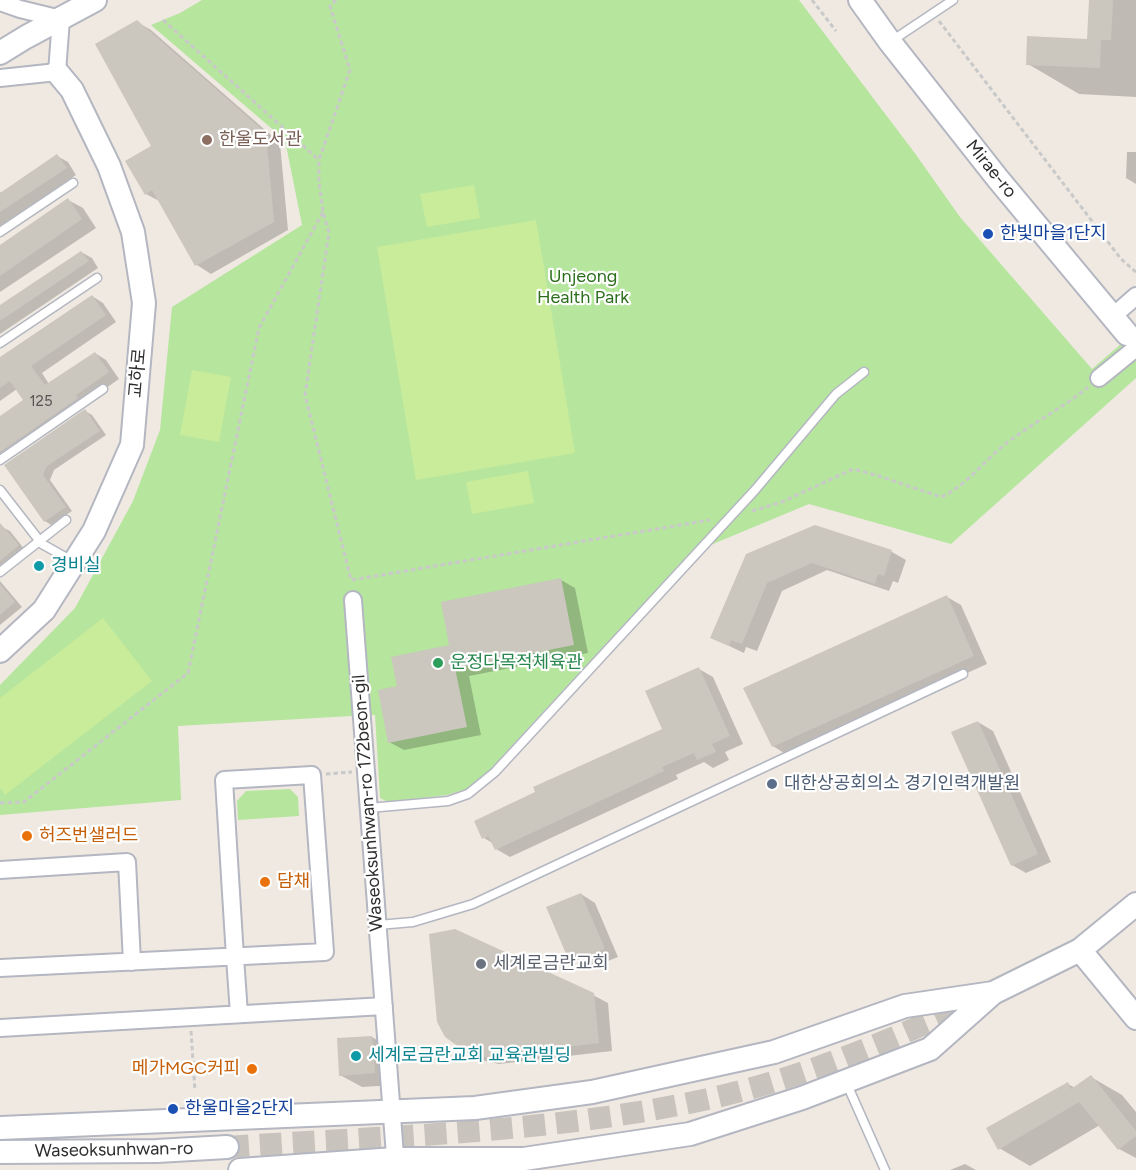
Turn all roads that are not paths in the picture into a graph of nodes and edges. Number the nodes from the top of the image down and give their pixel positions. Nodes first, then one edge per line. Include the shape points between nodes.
1 (95, 0) edge
2 (860, 0) edge
3 (953, 0) edge
4 (0, 2) edge
5 (61, 19) junction
6 (890, 42) junction
7 (0, 53) edge
8 (57, 72) junction
9 (0, 78) edge
10 (73, 183) dead end
11 (0, 232) edge
12 (97, 278) dead end
13 (1136, 296) edge
14 (1125, 333) edge
15 (0, 344) edge
16 (864, 372) dead end
17 (1099, 378) road end
18 (103, 389) dead end
19 (0, 460) edge
20 (0, 490) edge
21 (66, 520) dead end
22 (39, 540) junction
23 (75, 562) junction
24 (0, 572) edge
25 (352, 600) dead end
26 (0, 651) edge
27 (963, 674) dead end
28 (369, 808) junction
29 (0, 870) edge
30 (1136, 904) edge
31 (378, 925) junction
32 (1080, 950) junction
33 (235, 957) junction
34 (132, 962) junction
35 (0, 968) edge
36 (993, 993) junction
37 (384, 1006) junction
38 (239, 1014) junction
39 (1136, 1018) edge
40 (0, 1028) edge
41 (845, 1082) junction
42 (392, 1110) junction
43 (0, 1128) edge
44 (227, 1146) tunnel mouth
45 (0, 1152) edge
46 (395, 1164) edge
47 (240, 1170) edge
48 (885, 1170) edge

1 - 5 street
2 - 6 street, Mirae-ro
3 - 6 lane
4 - 5 street
5 - 7 street
5 - 8 street
6 - 14 street, Mirae-ro
8 - 9 street
8 - 23 street, 교하로 via 72,90 109,166 133,232 144,303 132,445 94,531
10 - 11 lane
12 - 15 lane
13 - 14 street
14 - 17 street
16 - 28 lane via 836,394 730,517 495,772 468,794 448,801
18 - 19 lane
20 - 22 lane
21 - 22 lane
22 - 23 lane
22 - 24 lane
23 - 26 street, 교하로 via 44,610
25 - 28 street, Waseoksunhwan-ro 172beon-gil
27 - 31 lane via 472,904 413,922
28 - 31 street, Waseoksunhwan-ro 172beon-gil
29 - 34 street via 127,862
30 - 32 street
31 - 37 street, Waseoksunhwan-ro 172beon-gil
32 - 36 street
32 - 39 street
33 - 33 street via 325,952 312,775 224,780
33 - 34 street
33 - 38 street
34 - 35 street
36 - 41 street via 930,1049
36 - 42 street via 905,1006 774,1052 592,1092 475,1108
37 - 38 street
37 - 42 street, Waseoksunhwan-ro 172beon-gil
38 - 40 street
41 - 46 street via 690,1134 524,1159
41 - 48 lane
42 - 43 street
42 - 46 street, Waseoksunhwan-ro 172beon-gil
44 - 45 street, Waseoksunhwan-ro via 157,1151
46 - 47 street

